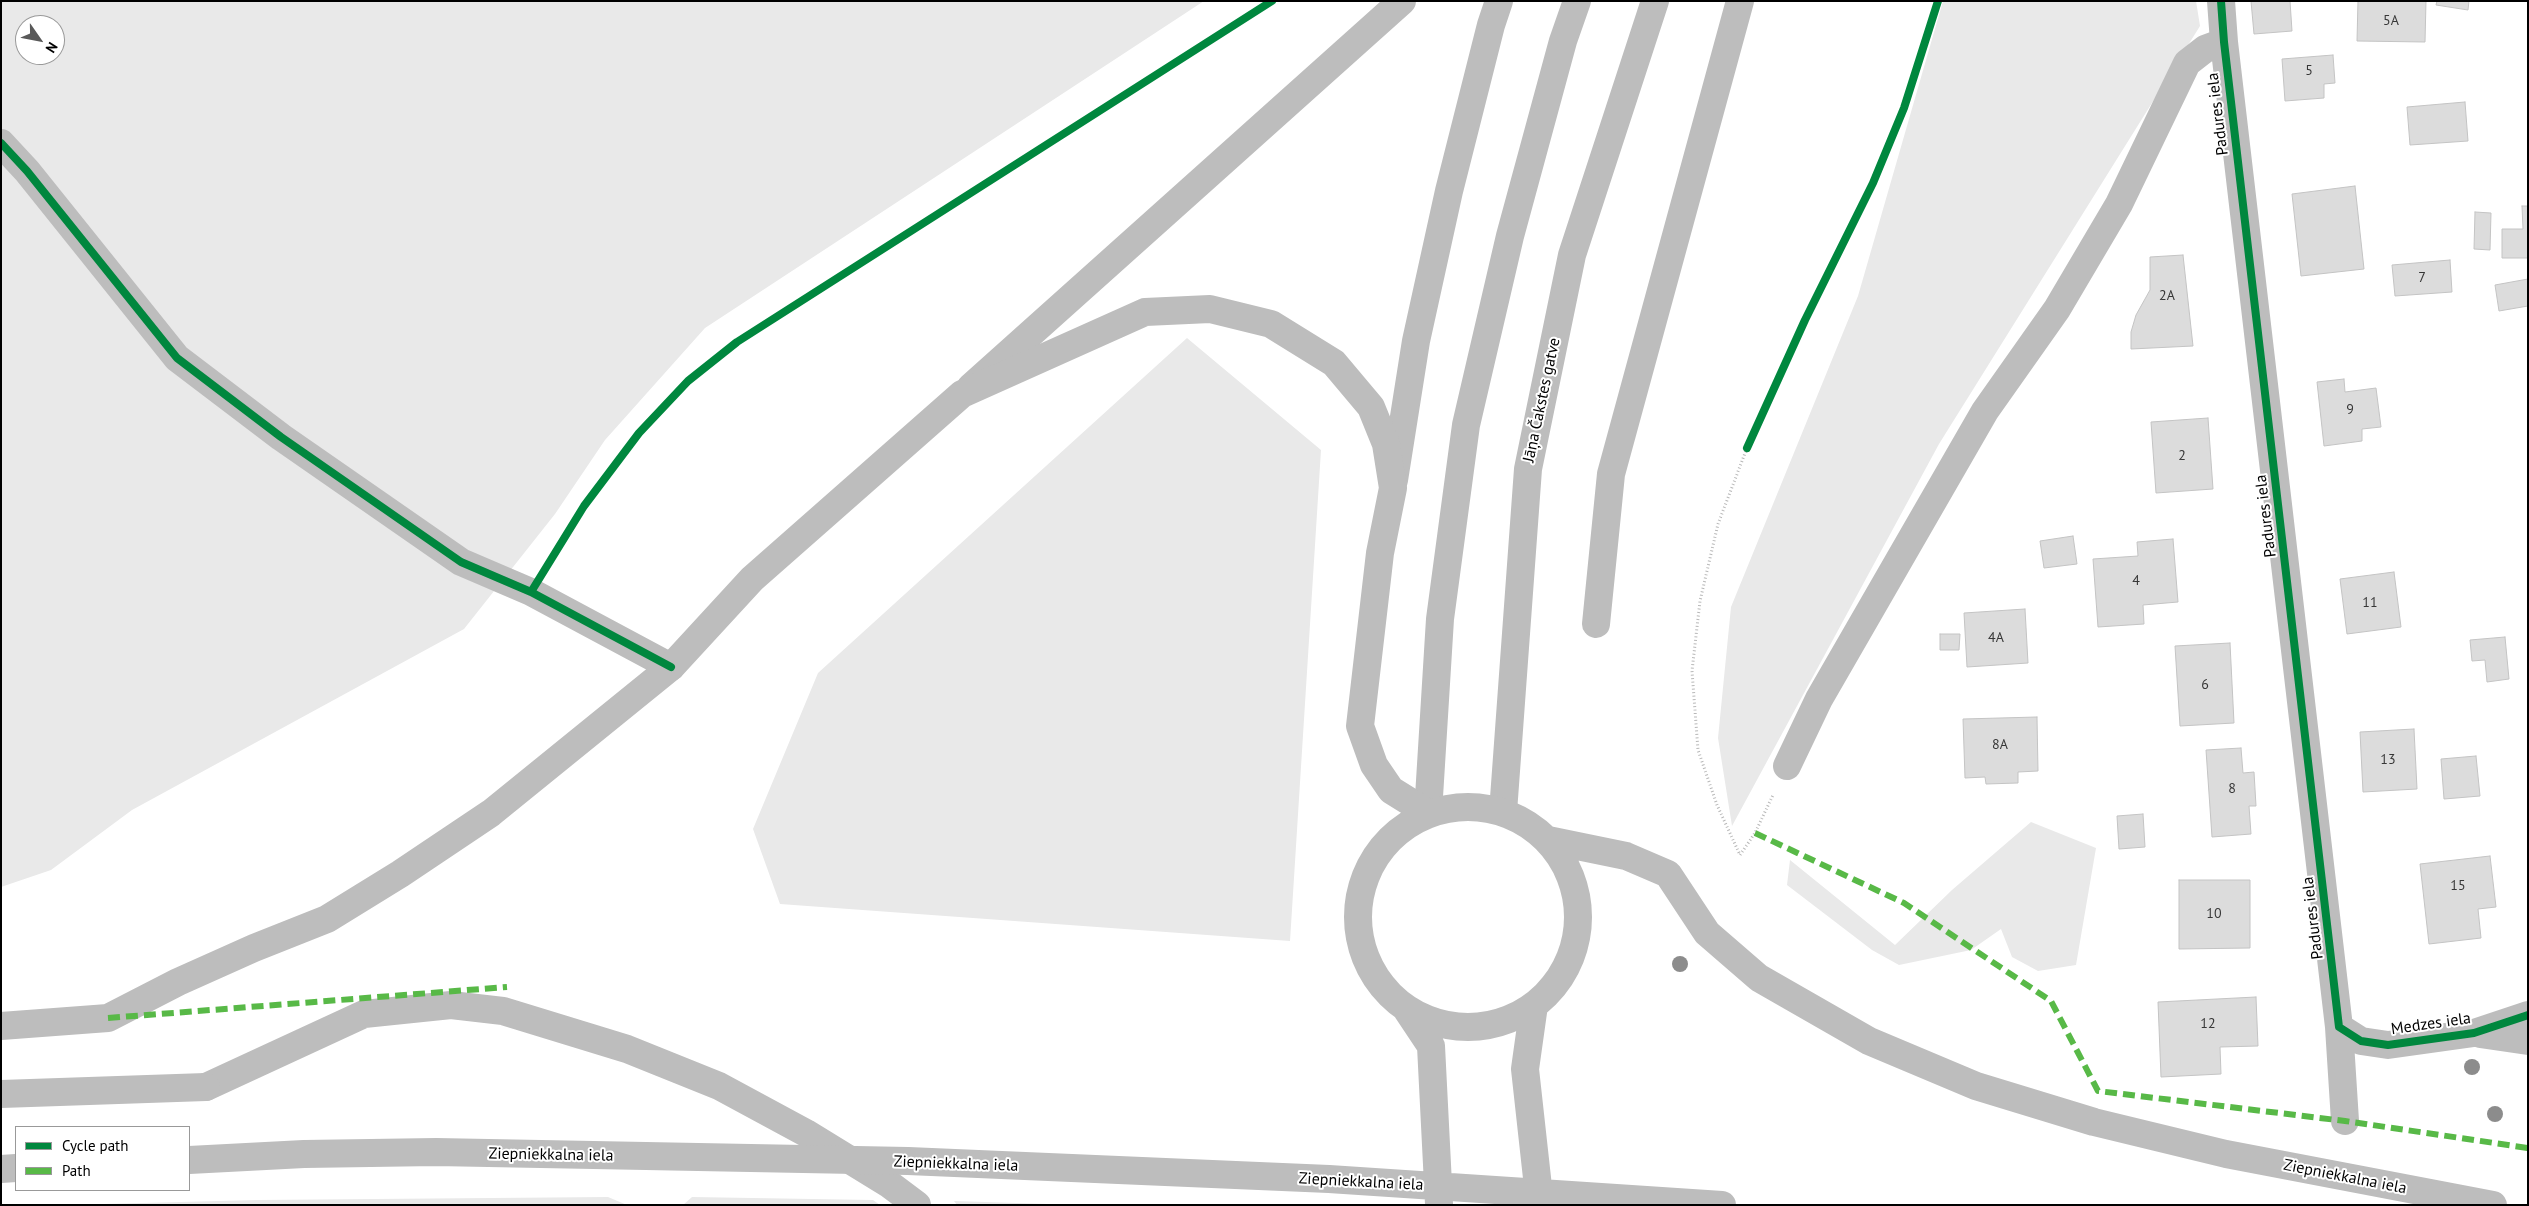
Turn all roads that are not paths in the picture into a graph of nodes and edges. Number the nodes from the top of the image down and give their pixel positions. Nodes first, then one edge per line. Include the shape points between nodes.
1 (1402, 1) edge
2 (1499, 1) edge
3 (1577, 1) edge
4 (1655, 1) edge
5 (1740, 1) edge
6 (2221, 1) edge
7 (2224, 42) junction
8 (1, 143) edge
9 (962, 394) junction
10 (1393, 488) junction
11 (1596, 624) dead end
12 (671, 667) junction
13 (1787, 766) road end
14 (1504, 812) junction
15 (1428, 813) junction
16 (1548, 840) junction
17 (1534, 1006) junction
18 (1408, 1010) junction
19 (2528, 1015) edge
20 (1, 1026) edge
21 (2339, 1027) junction
22 (2474, 1033) junction
23 (2528, 1041) edge
24 (1, 1094) edge
25 (2345, 1121) dead end
26 (190, 1160) edge
27 (15, 1168) edge
28 (1, 1169) edge
29 (917, 1205) edge
30 (1439, 1205) edge
31 (1540, 1205) edge
32 (1722, 1205) edge
33 (2493, 1205) edge

1 - 9 main road
2 - 10 main road via 1440,229 1416,341
3 - 15 main road via 1510,236 1466,425 1440,619
4 - 14 main road, Jāņa Čakstes gatve via 1572,255 1528,469
5 - 11 main road via 1611,474
6 - 7 main road, Padures iela
7 - 13 main road via 2205,49 2187,63 2119,204 2057,309 1985,411 1819,699
7 - 21 main road, Padures iela
8 - 12 main road via 27,170 177,358 281,437 461,562 531,592
9 - 10 main road via 1145,312 1210,309 1271,324 1334,363 1371,407 1386,444
9 - 12 main road via 752,579
10 - 15 main road via 1380,553 1360,726 1374,765 1391,790
12 - 20 main road via 491,813 327,919 178,982 108,1018
14 - 15 main road via 1479,807 1453,807
14 - 16 main road via 1528,824
15 - 18 main road via 1405,826 1384,844 1369,867 1360,892 1357,919 1361,946 1371,970 1387,992
16 - 17 main road via 1564,862 1574,886 1578,912 1576,939 1568,965 1554,987
16 - 33 main road, Ziepniekkalna iela via 1626,856 1668,874 1707,933 1758,978 1869,1041 1976,1086 2094,1122 2226,1154
17 - 18 main road via 1511,1019 1485,1026 1458,1027 1432,1022
17 - 31 main road via 1525,1068
18 - 30 main road via 1430,1046
19 - 22 main road, Medzes iela
21 - 22 main road, Medzes iela via 2361,1040 2388,1045
21 - 25 main road, Padures iela
22 - 23 main road
24 - 29 main road via 206,1087 364,1014 451,1005 503,1011 627,1049 718,1086 806,1133
26 - 32 main road, Ziepniekkalna iela via 436,1152 908,1162 1329,1179
27 - 28 main road

